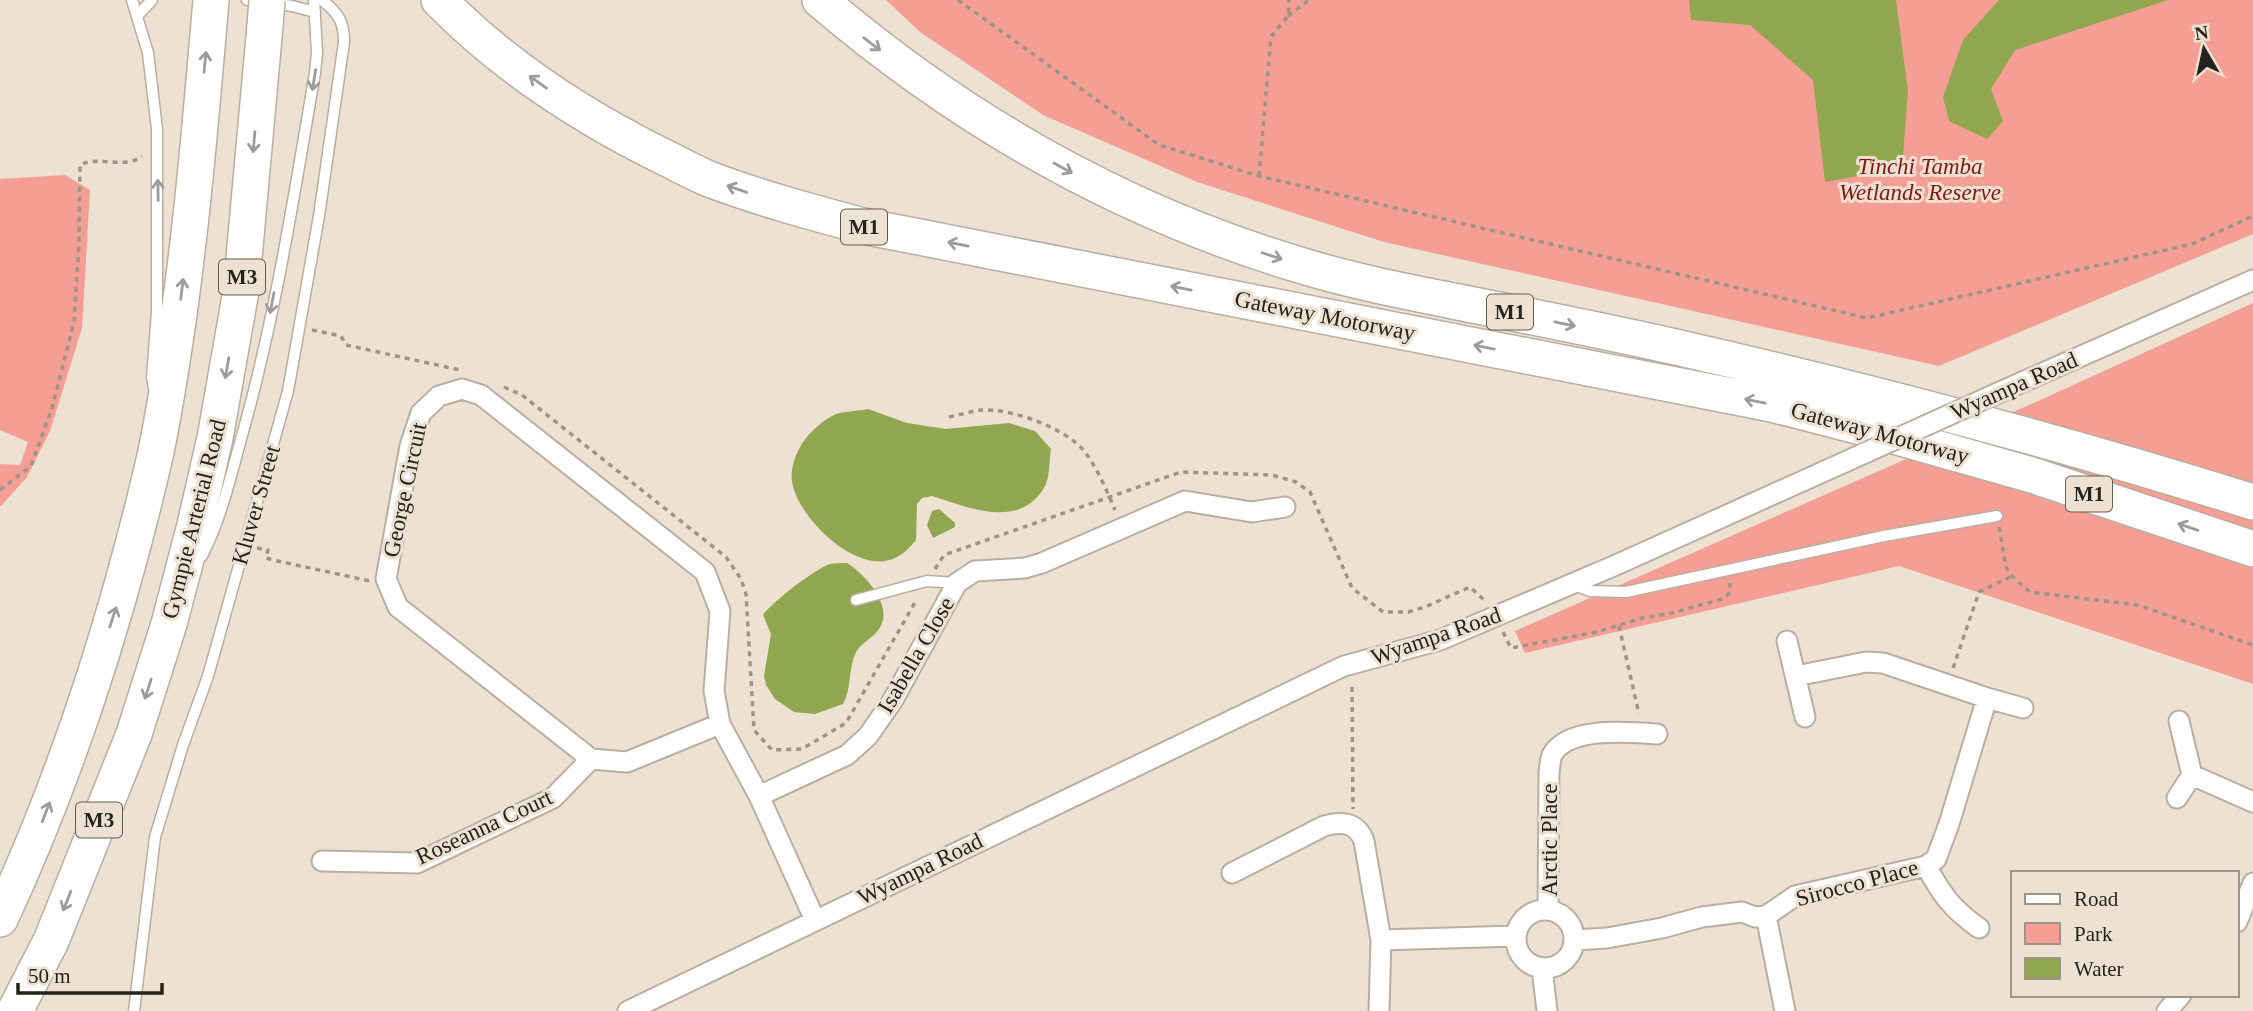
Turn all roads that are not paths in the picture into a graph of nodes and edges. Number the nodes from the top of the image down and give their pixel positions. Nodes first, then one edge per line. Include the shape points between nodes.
1 (132, 0) edge
2 (152, 0) edge
3 (314, 0) edge
4 (322, 0) edge
5 (439, 0) edge
6 (820, 0) edge
7 (210, 9) edge
8 (260, 9) edge
9 (315, 12) junction
10 (137, 16) junction
11 (2253, 280) edge
12 (161, 429) junction
13 (2253, 502) edge
14 (1285, 507) dead end
15 (1997, 516) road end
16 (2253, 549) edge
17 (198, 565) dead end
18 (192, 576) dead end
19 (957, 583) junction
20 (1572, 584) junction
21 (856, 600) dead end
22 (169, 624) junction
23 (1787, 641) dead end
24 (1796, 676) junction
25 (1987, 698) junction
26 (2023, 708) dead end
27 (1805, 717) dead end
28 (2179, 721) dead end
29 (720, 724) junction
30 (1650, 734) road end
31 (591, 759) junction
32 (2192, 775) junction
33 (759, 796) junction
34 (2177, 798) dead end
35 (2253, 802) edge
36 (322, 861) dead end
37 (1926, 866) junction
38 (1232, 873) dead end
39 (2253, 883) edge
40 (1548, 910) junction
41 (1766, 916) junction
42 (2239, 917) edge
43 (0, 919) edge
44 (815, 919) junction
45 (1979, 928) dead end
46 (1516, 936) junction
47 (1381, 940) junction
48 (1575, 940) junction
49 (1542, 968) junction
50 (2179, 997) edge
51 (15, 1011) edge
52 (134, 1011) edge
53 (628, 1011) edge
54 (1379, 1011) edge
55 (1547, 1011) edge
56 (1785, 1011) edge
57 (2167, 1011) edge

1 - 10 lane
2 - 10 lane
3 - 9 lane
4 - 52 lane, Kluver Street via 338,13 344,42 288,391 208,676 155,838
16 -> 5 highway, Gateway Motorway / M1 via 2035,476 1772,404 863,226 782,205 707,178 628,140 505,58
6 -> 13 highway, Gateway Motorway / M1 via 924,83 1034,152 1097,186 1241,247 1366,283 1680,348 1906,401
12 -> 7 highway, M3 via 190,219
8 - 9 lane via 292,6
8 -> 22 highway, Gympie Arterial Road / M3 via 241,291 215,438
9 -> 17 lane via 315,73 269,324 215,529
12 -> 10 lane via 152,378 157,312 157,129 148,53
11 - 20 street, Wyampa Road, bridge
43 -> 12 highway, M3 via 74,739 118,601
14 - 19 street, Isabella Close via 1252,512 1185,501 1042,563 975,572
15 - 20 lane via 1626,592 1590,591
18 - 22 lane
19 - 21 lane via 927,581
19 - 33 street, Isabella Close via 893,700 868,736 847,755
20 - 44 street, Wyampa Road via 1440,640 1344,666
22 -> 51 highway, Gympie Arterial Road / M3 via 129,747 51,942
23 - 24 street
24 - 25 street via 1866,662 1883,663
24 - 27 street
25 - 26 street
25 - 37 street, Sirocco Place via 1949,824 1936,859
28 - 32 street
29 - 31 street via 626,762
29 - 31 street, George Circuit via 714,691 720,611 705,572 481,395 462,389 439,396 421,413 410,446 386,579 398,607
29 - 33 street
30 - 40 street, Arctic Place via 1579,736 1565,742 1552,756
31 - 36 street, Roseanna Court via 553,798 416,863
32 - 34 street
32 - 35 street
33 - 44 street
37 - 41 street, Sirocco Place via 1795,896
37 - 45 street via 1950,905
38 - 47 street via 1324,826 1352,825 1362,833
39 - 42 street
40 - 46 street via 1527,916
40 - 48 street via 1568,919
41 - 48 street, Sirocco Place via 1732,913 1608,938
41 - 56 street
44 - 53 street, Wyampa Road
46 - 47 street
46 - 49 street via 1524,959
47 - 54 street
48 - 49 street via 1566,961
49 - 55 street
50 - 57 street

